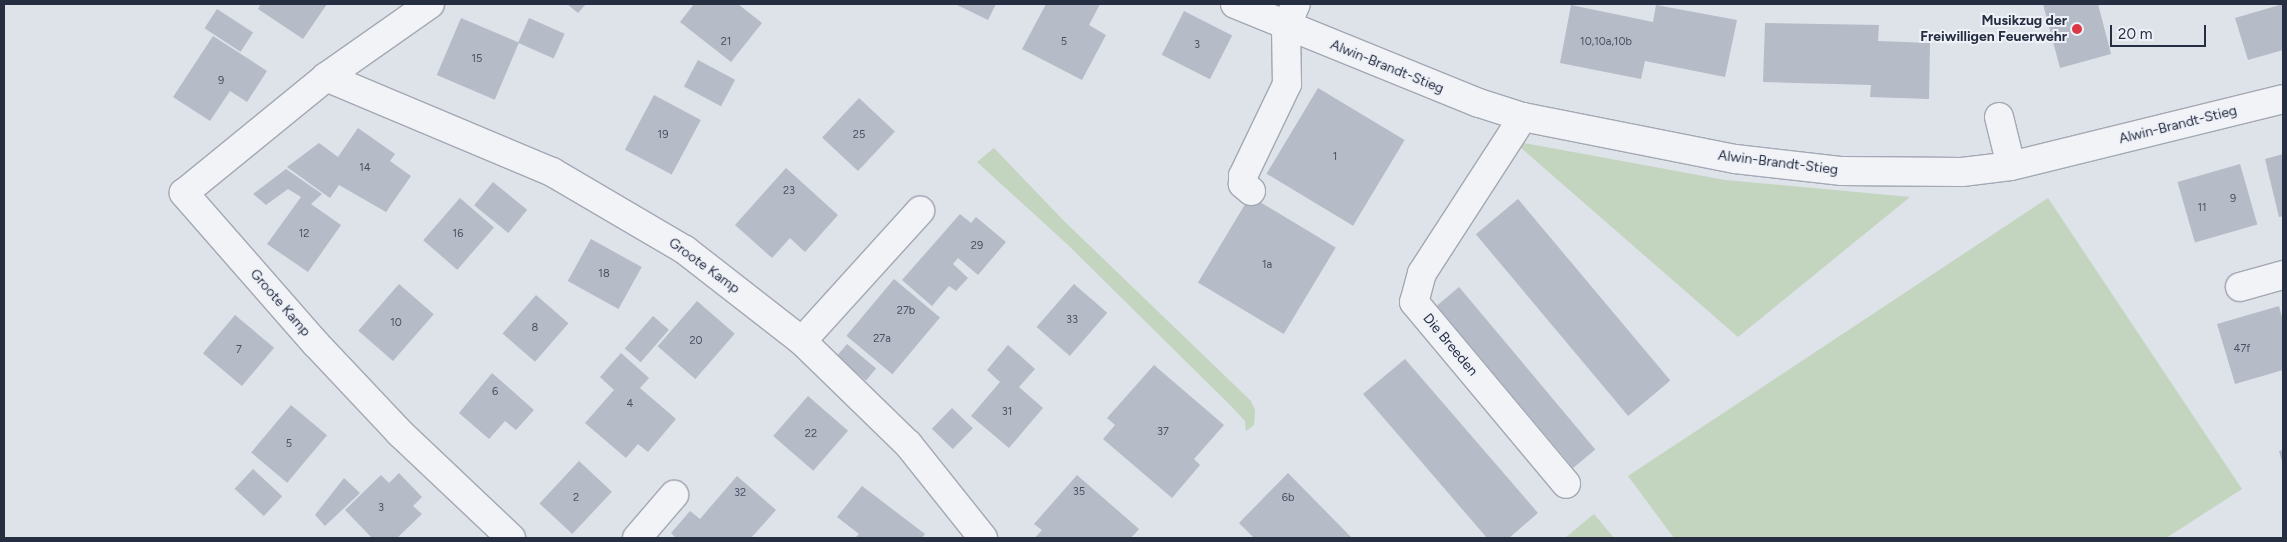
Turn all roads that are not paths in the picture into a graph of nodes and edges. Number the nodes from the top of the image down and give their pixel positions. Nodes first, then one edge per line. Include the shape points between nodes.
1 (430, 4) edge
2 (1235, 4) edge
3 (1291, 15) edge
4 (326, 77) junction
5 (2283, 99) edge
6 (1523, 117) junction
7 (1999, 117) dead end
8 (2011, 166) junction
9 (1251, 191) dead end
10 (920, 212) dead end
11 (2283, 275) edge
12 (2240, 287) dead end
13 (802, 341) junction
14 (1566, 484) dead end
15 (674, 495) dead end
16 (979, 537) edge
17 (511, 538) edge
18 (637, 538) edge

1 - 4 street, Groote Kamp
2 - 3 street, Alwin-Brandt-Stieg
3 - 6 street, Alwin-Brandt-Stieg via 1479,103
3 - 9 street via 1287,84 1243,176 1243,184
4 - 13 street, Groote Kamp via 552,172 685,250
4 - 17 street, Groote Kamp via 184,193 316,344 387,419
5 - 8 street, Alwin-Brandt-Stieg
6 - 8 street, Alwin-Brandt-Stieg via 1735,159 1842,171 1962,172
6 - 14 street, Die Breeden via 1422,273 1414,302
7 - 8 street
10 - 13 street
11 - 12 street
13 - 16 street, Groote Kamp via 908,444
15 - 18 street

